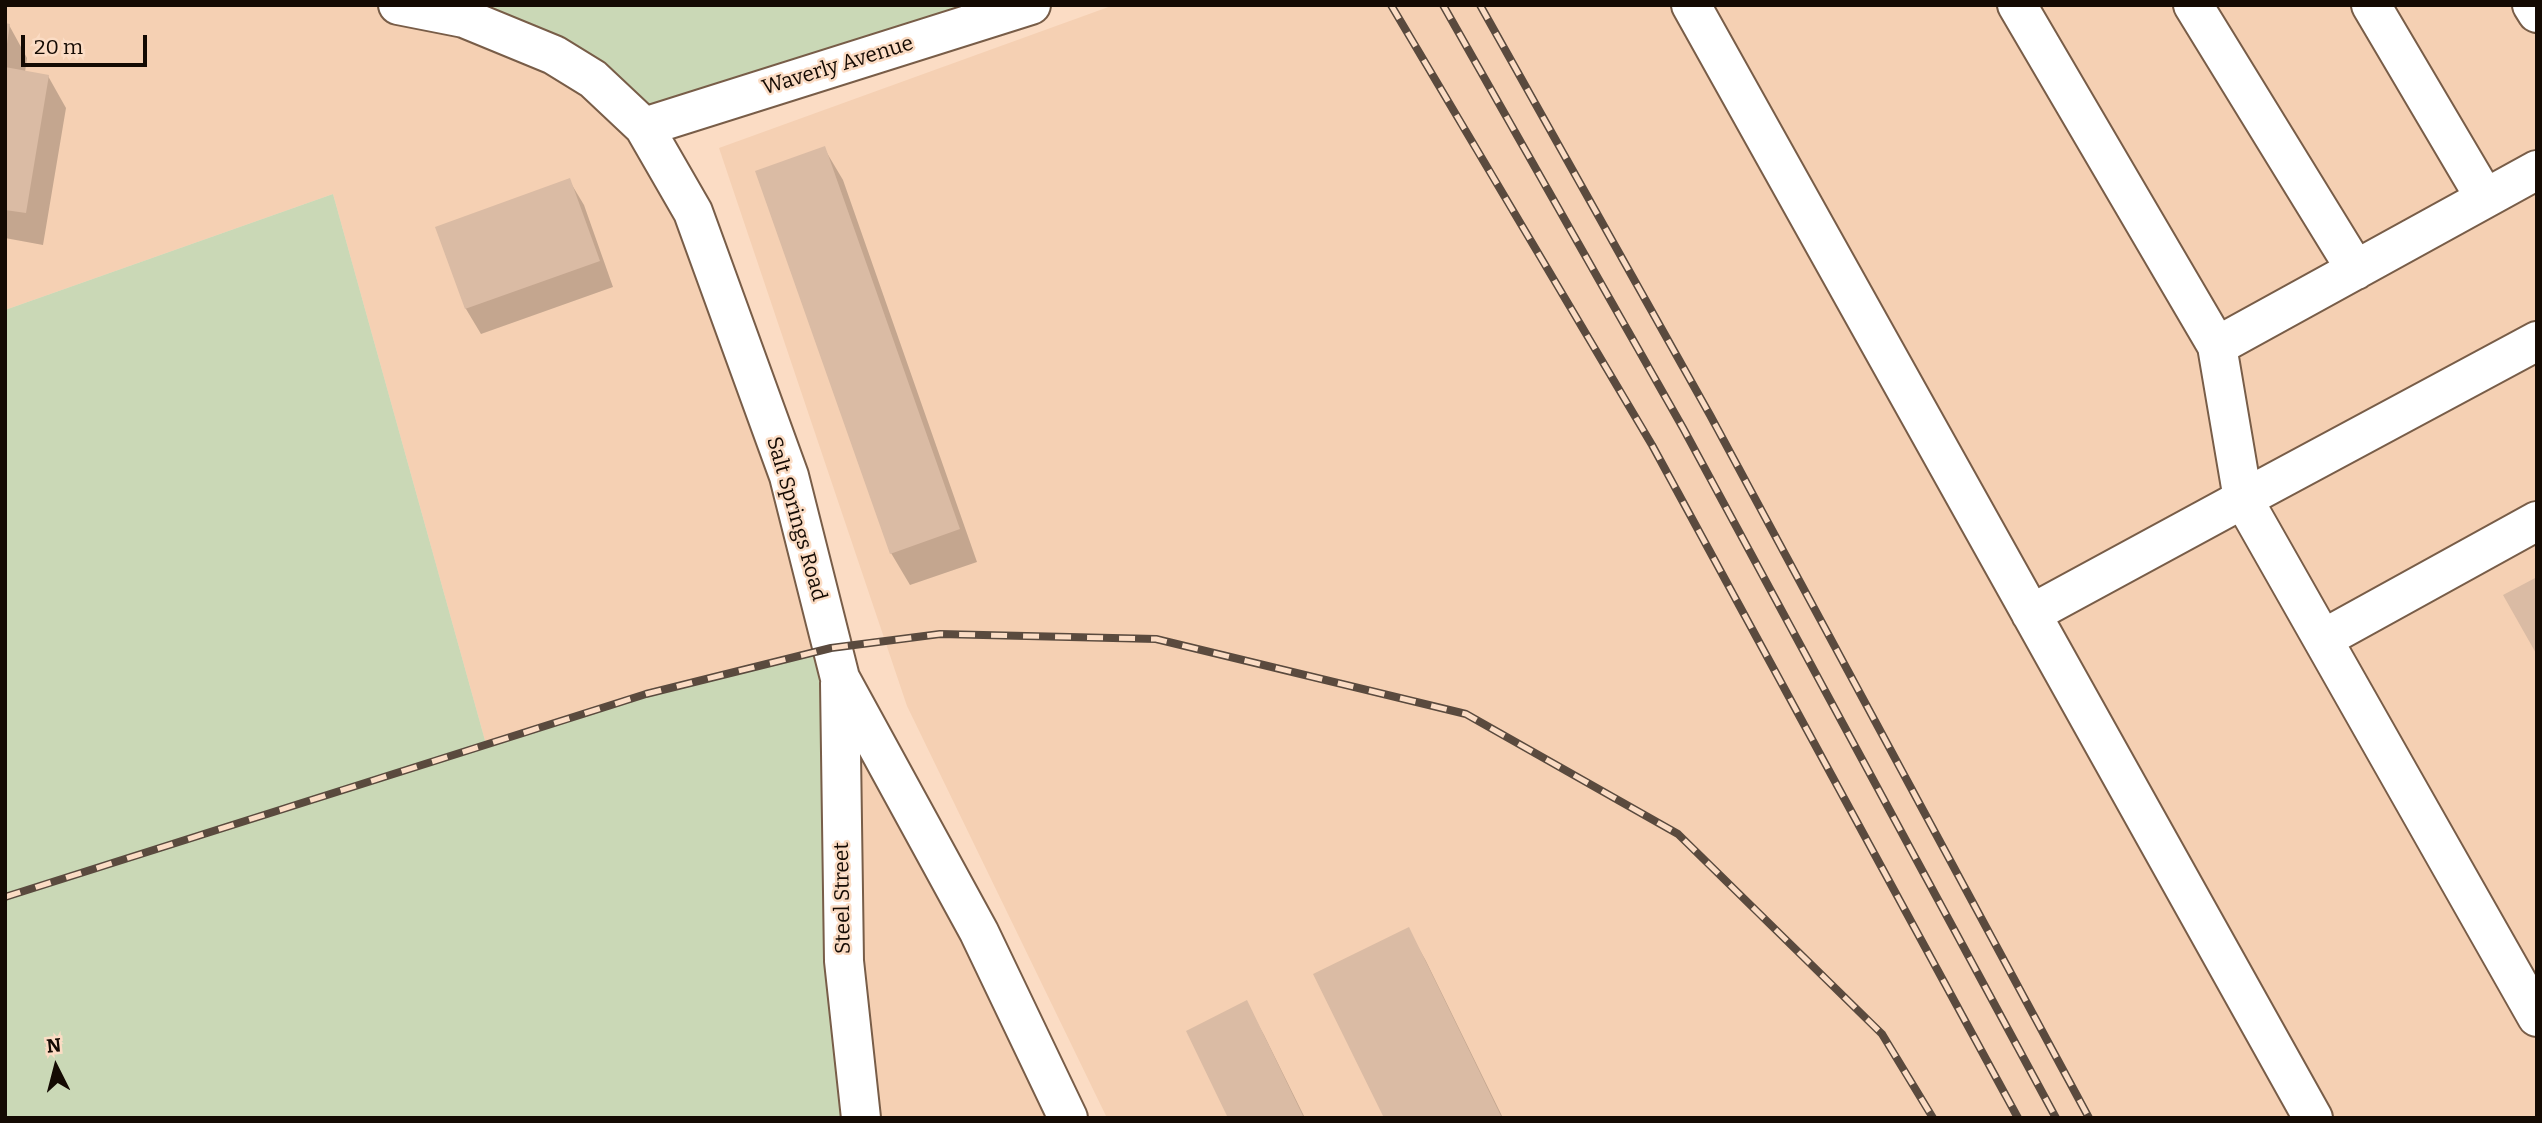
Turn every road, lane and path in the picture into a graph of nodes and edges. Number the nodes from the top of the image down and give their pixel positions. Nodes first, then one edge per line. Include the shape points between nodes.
1 (398, 5) edge
2 (1031, 5) edge
3 (1691, 5) edge
4 (2017, 5) edge
5 (2193, 5) edge
6 (2371, 5) edge
7 (2532, 5) edge
8 (2537, 13) edge
9 (644, 127) junction
10 (2537, 170) edge
11 (2485, 198) junction
12 (2356, 270) junction
13 (2537, 341) edge
14 (2217, 346) junction
15 (2243, 499) junction
16 (2537, 521) edge
17 (2031, 614) junction
18 (2323, 639) junction
19 (839, 678) junction
20 (2537, 1017) edge
21 (861, 1118) edge
22 (1068, 1118) edge
23 (2313, 1118) edge

1 - 9 street, Salt Springs Road via 464,18 554,55 593,79
2 - 9 street, Waverly Avenue
3 - 17 street
4 - 14 street
5 - 12 street
6 - 11 street
7 - 8 street
9 - 19 street, Salt Springs Road via 693,212 789,476
10 - 11 street
11 - 12 street
12 - 14 street
13 - 15 street
14 - 15 street
15 - 17 street
15 - 18 street
16 - 18 street
17 - 23 street
18 - 20 street
19 - 21 street, Steel Street via 844,961
19 - 22 street, Salt Springs Road via 979,932

